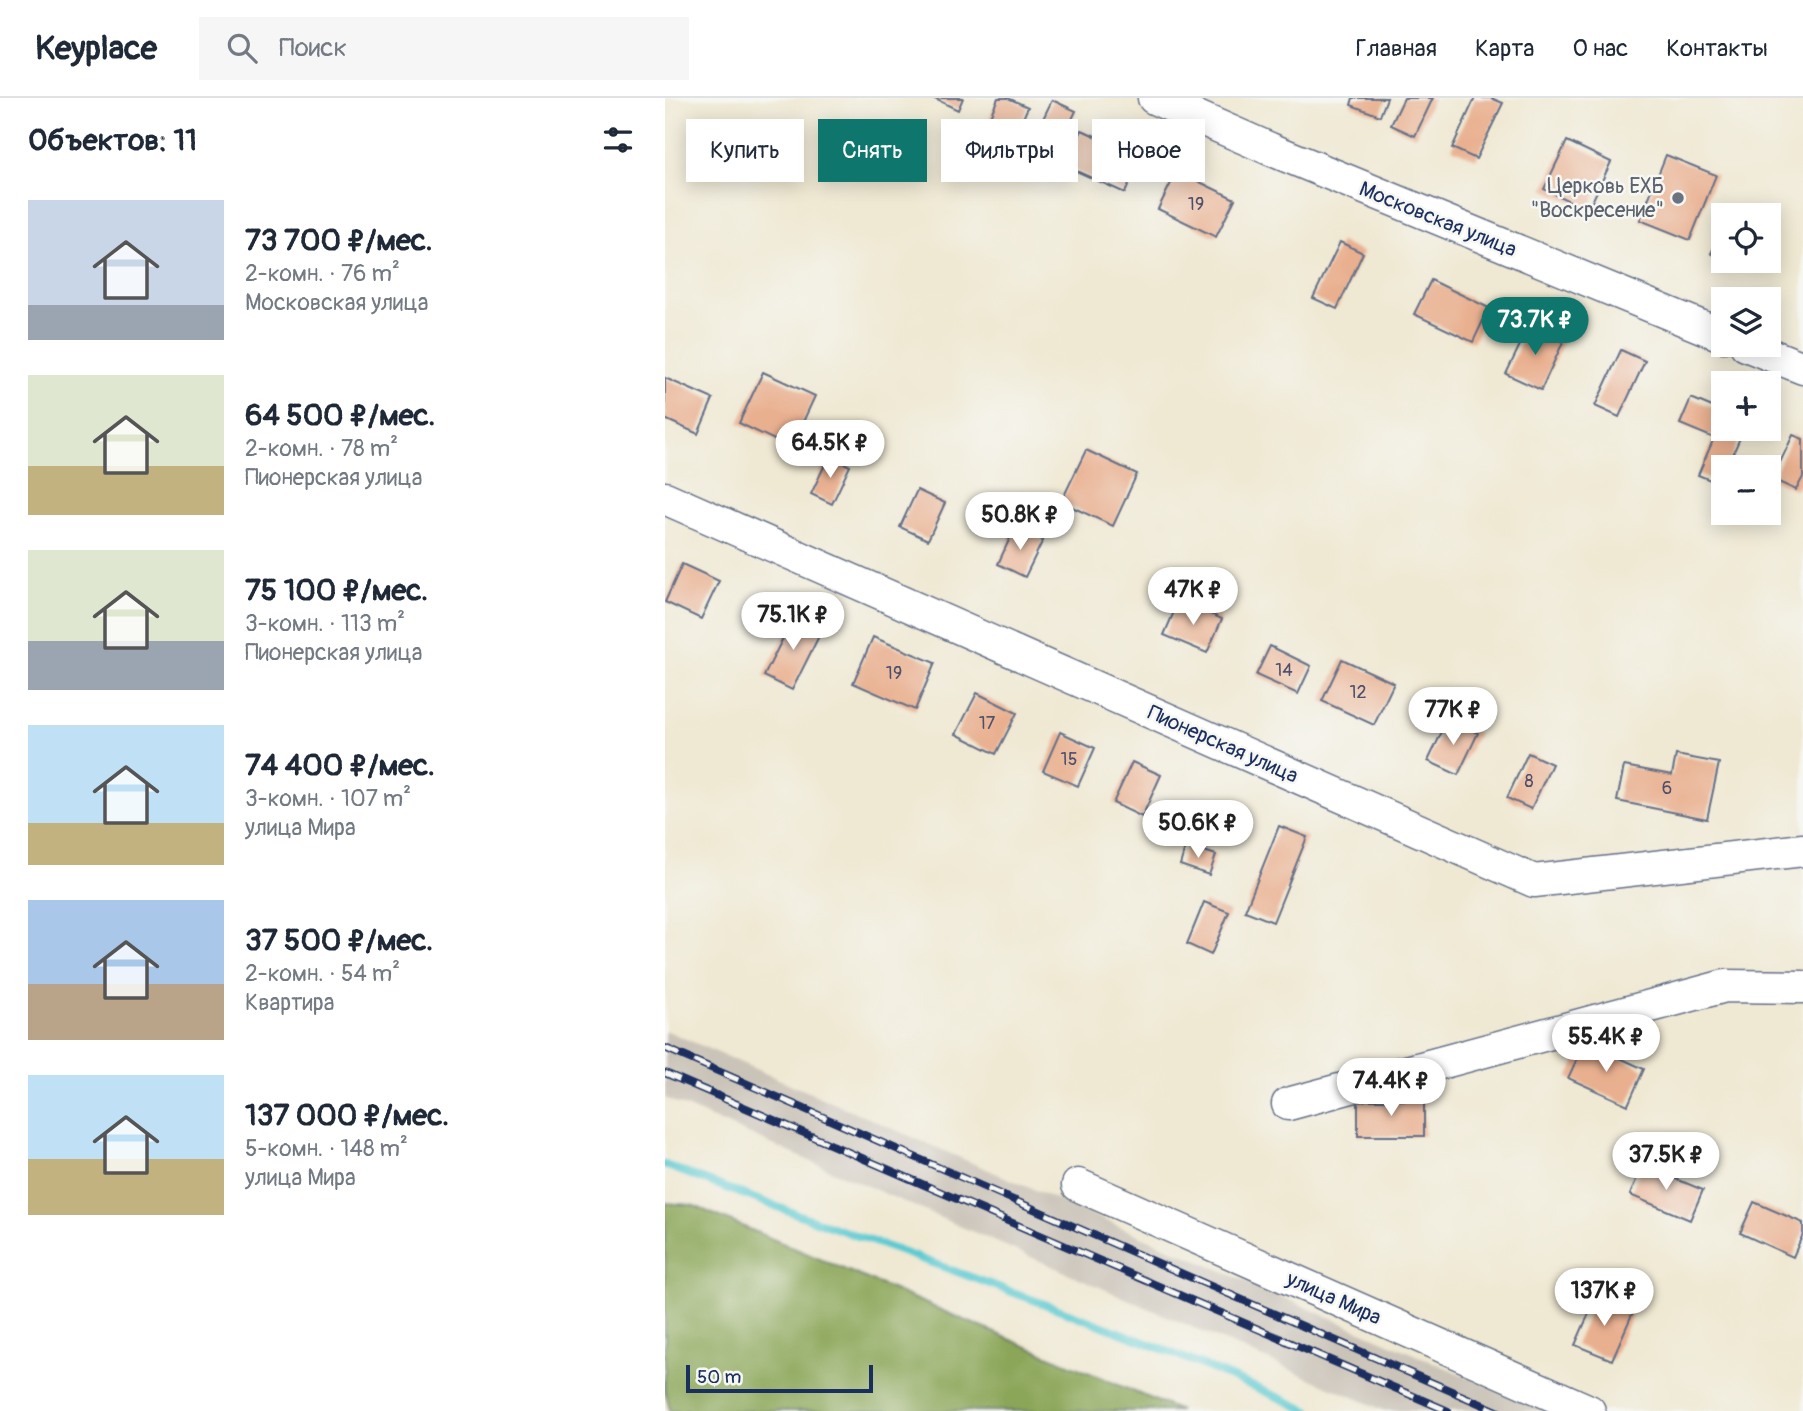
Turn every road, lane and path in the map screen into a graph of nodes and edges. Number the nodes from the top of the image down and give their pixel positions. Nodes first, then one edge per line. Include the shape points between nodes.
1 (1154, 98) edge
2 (1711, 331) edge
3 (1776, 357) edge
4 (1803, 368) edge
5 (665, 498) edge
6 (1803, 849) edge
7 (1803, 986) edge
8 (1288, 1104) dead end
9 (1078, 1185) dead end
10 (1590, 1411) edge

1 - 2 street, Московская улица
3 - 4 street
5 - 6 street, Пионерская улица via 1534,881
7 - 8 street via 1725,986
9 - 10 street, улица Мира

